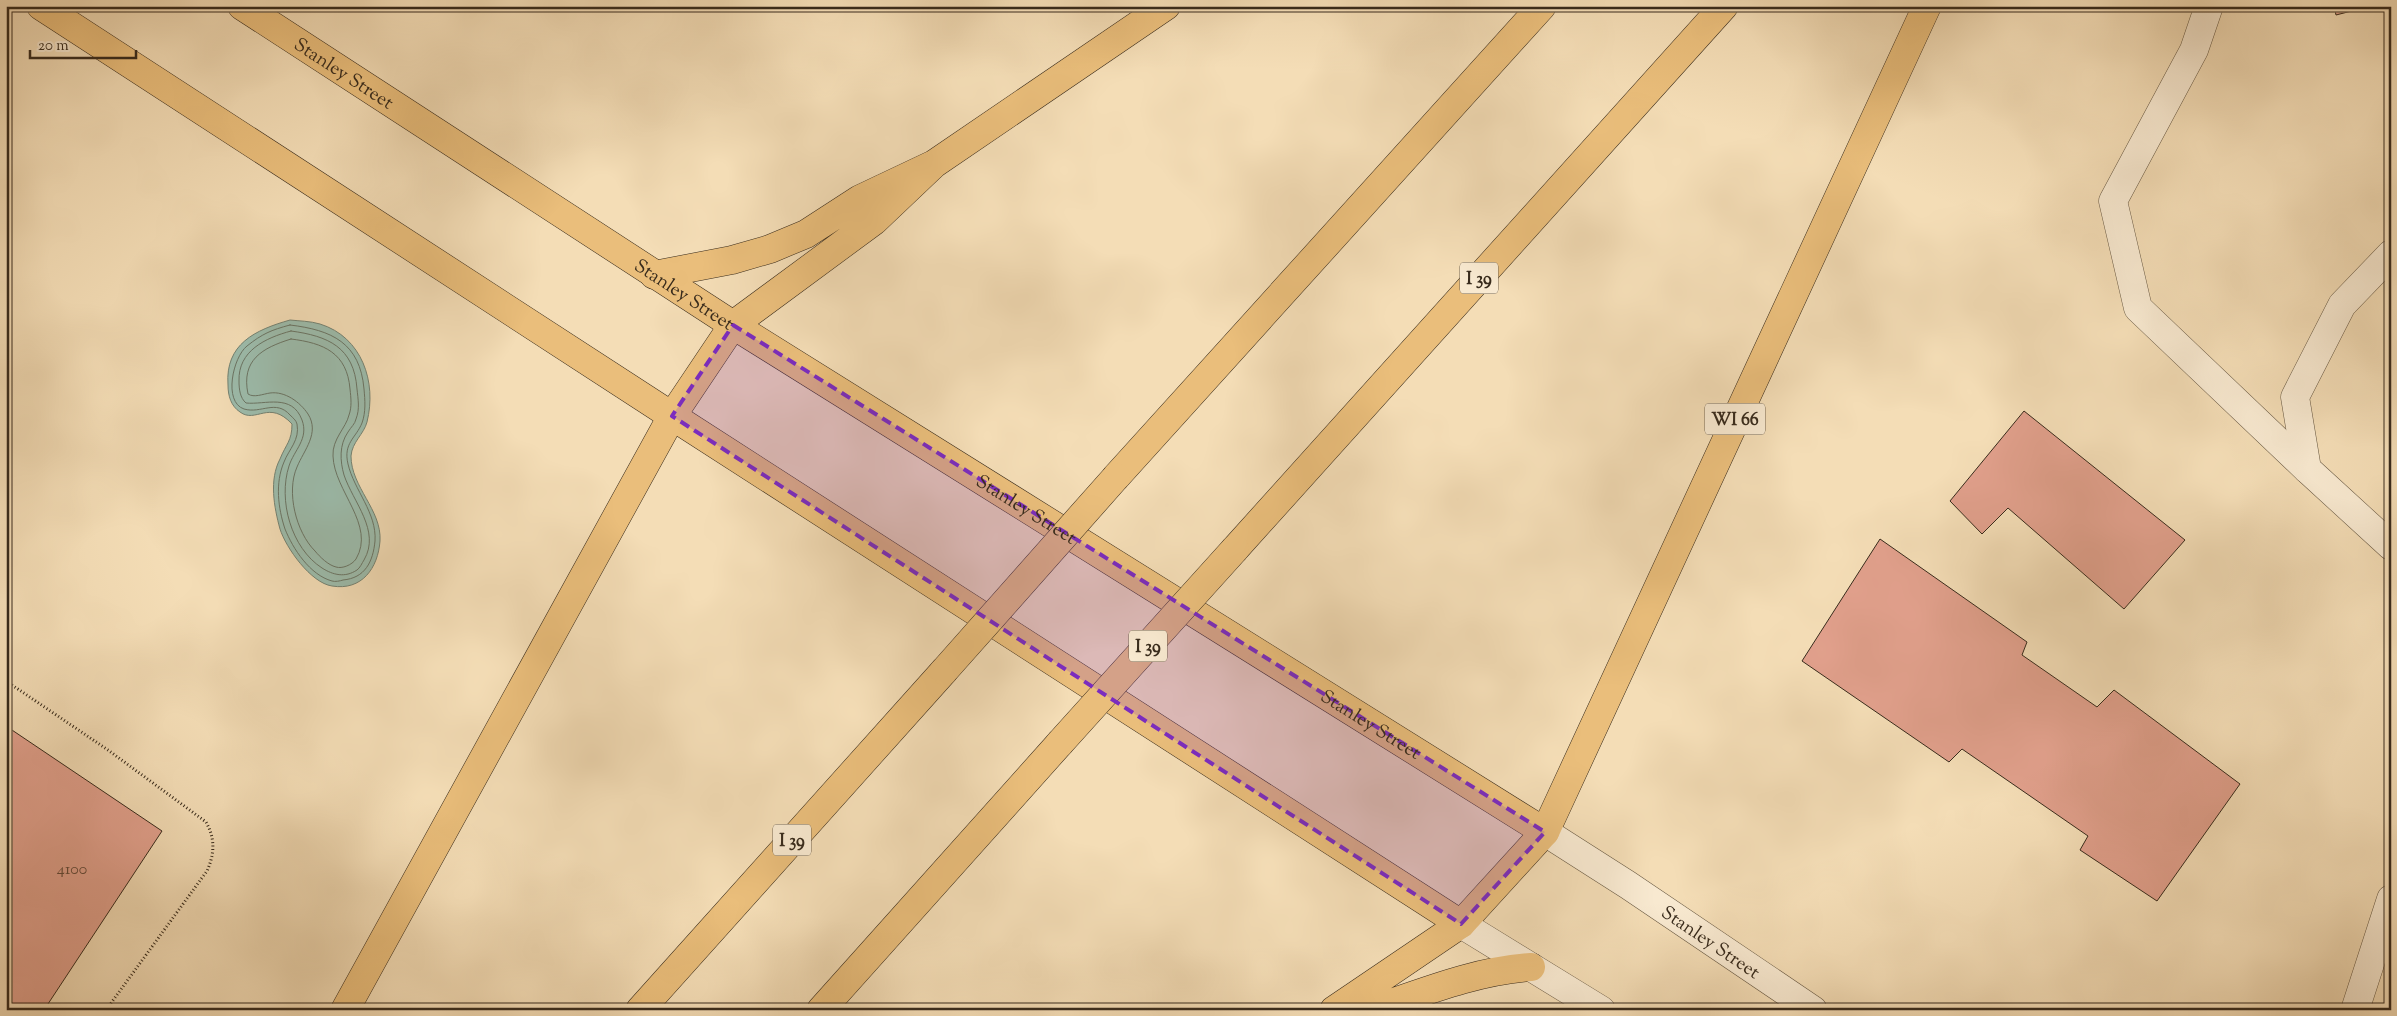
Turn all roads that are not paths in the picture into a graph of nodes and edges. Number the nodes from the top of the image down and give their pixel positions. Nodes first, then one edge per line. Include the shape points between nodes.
1 (41, 6) edge
2 (242, 6) edge
3 (1166, 6) edge
4 (1542, 6) edge
5 (1724, 6) edge
6 (1927, 6) edge
7 (2208, 6) edge
8 (934, 164) junction
9 (2391, 254) edge
10 (654, 275) junction
11 (733, 325) junction
12 (672, 416) junction
13 (2307, 469) junction
14 (2391, 546) edge
15 (1545, 832) junction
16 (2391, 899) edge
17 (1461, 924) junction
18 (1531, 967) junction
19 (345, 1010) edge
20 (640, 1010) edge
21 (821, 1010) edge
22 (1334, 1010) edge
23 (1371, 1010) edge
24 (1601, 1010) edge
25 (1813, 1010) edge
26 (2355, 1010) edge

1 - 12 main road
2 - 10 main road, Stanley Street
3 - 8 main road
4 - 20 main road, I 39, bridge
5 - 21 main road, I 39, bridge
6 - 15 main road, WI 66
7 - 13 street via 2194,50 2113,202 2138,308
8 - 10 main road via 860,199 806,234 770,249
8 - 11 main road via 874,221
9 - 13 street via 2342,305 2295,397
10 - 11 main road, Stanley Street
11 - 12 main road
11 - 15 main road, Stanley Street
12 - 17 main road
12 - 19 main road
13 - 14 street
15 - 17 main road
15 - 25 street, Stanley Street
16 - 26 street
17 - 18 street
17 - 22 main road
18 - 23 main road via 1473,975
18 - 24 street

